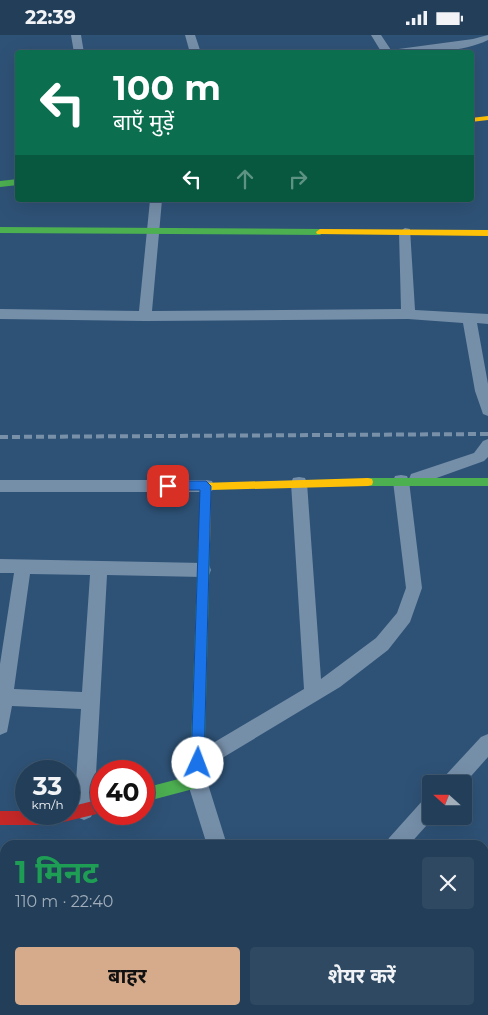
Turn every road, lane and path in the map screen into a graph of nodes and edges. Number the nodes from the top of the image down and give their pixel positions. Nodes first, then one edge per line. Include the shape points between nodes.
1 (76, 35) edge
2 (190, 35) edge
3 (376, 35) edge
4 (488, 36) edge
5 (78, 50) edge
6 (195, 50) edge
7 (387, 50) edge
8 (413, 50) edge
9 (488, 118) edge
10 (474, 120) edge
11 (15, 182) edge
12 (0, 184) edge
13 (156, 202) edge
14 (153, 229) junction
15 (0, 230) edge
16 (405, 232) junction
17 (488, 233) edge
18 (0, 314) edge
19 (408, 314) junction
20 (145, 316) junction
21 (469, 318) junction
22 (488, 319) edge
23 (488, 410) edge
24 (488, 445) edge
25 (407, 481) junction
26 (488, 482) edge
27 (300, 483) junction
28 (0, 486) edge
29 (206, 486) junction
30 (0, 566) edge
31 (23, 566) junction
32 (99, 568) junction
33 (203, 570) junction
34 (313, 694) junction
35 (5, 697) junction
36 (91, 701) junction
37 (0, 726) edge
38 (488, 743) edge
39 (92, 760) edge
40 (459, 775) edge
41 (198, 778) junction
42 (155, 792) edge
43 (90, 809) edge
44 (422, 816) edge
45 (0, 817) edge
46 (216, 840) edge
47 (400, 840) edge

1 - 5 street
2 - 6 street
3 - 7 street
4 - 8 street via 476,42
9 - 10 street
11 - 12 street
13 - 14 street
14 - 15 street
14 - 16 street
14 - 20 street
16 - 17 street
16 - 19 street
18 - 20 street
19 - 20 street
19 - 21 street
21 - 22 street
21 - 23 street
24 - 25 street via 479,457
25 - 26 street
25 - 27 street
25 - 34 street via 414,588 404,617 382,644
27 - 29 street
27 - 34 street
28 - 29 street
29 - 33 street
30 - 31 street
31 - 32 street
31 - 35 street
32 - 33 street
32 - 36 street
33 - 41 street
34 - 41 street
35 - 36 street
35 - 37 street
36 - 39 street
38 - 40 street
41 - 42 street
41 - 46 street
43 - 45 street via 51,819
44 - 47 street

